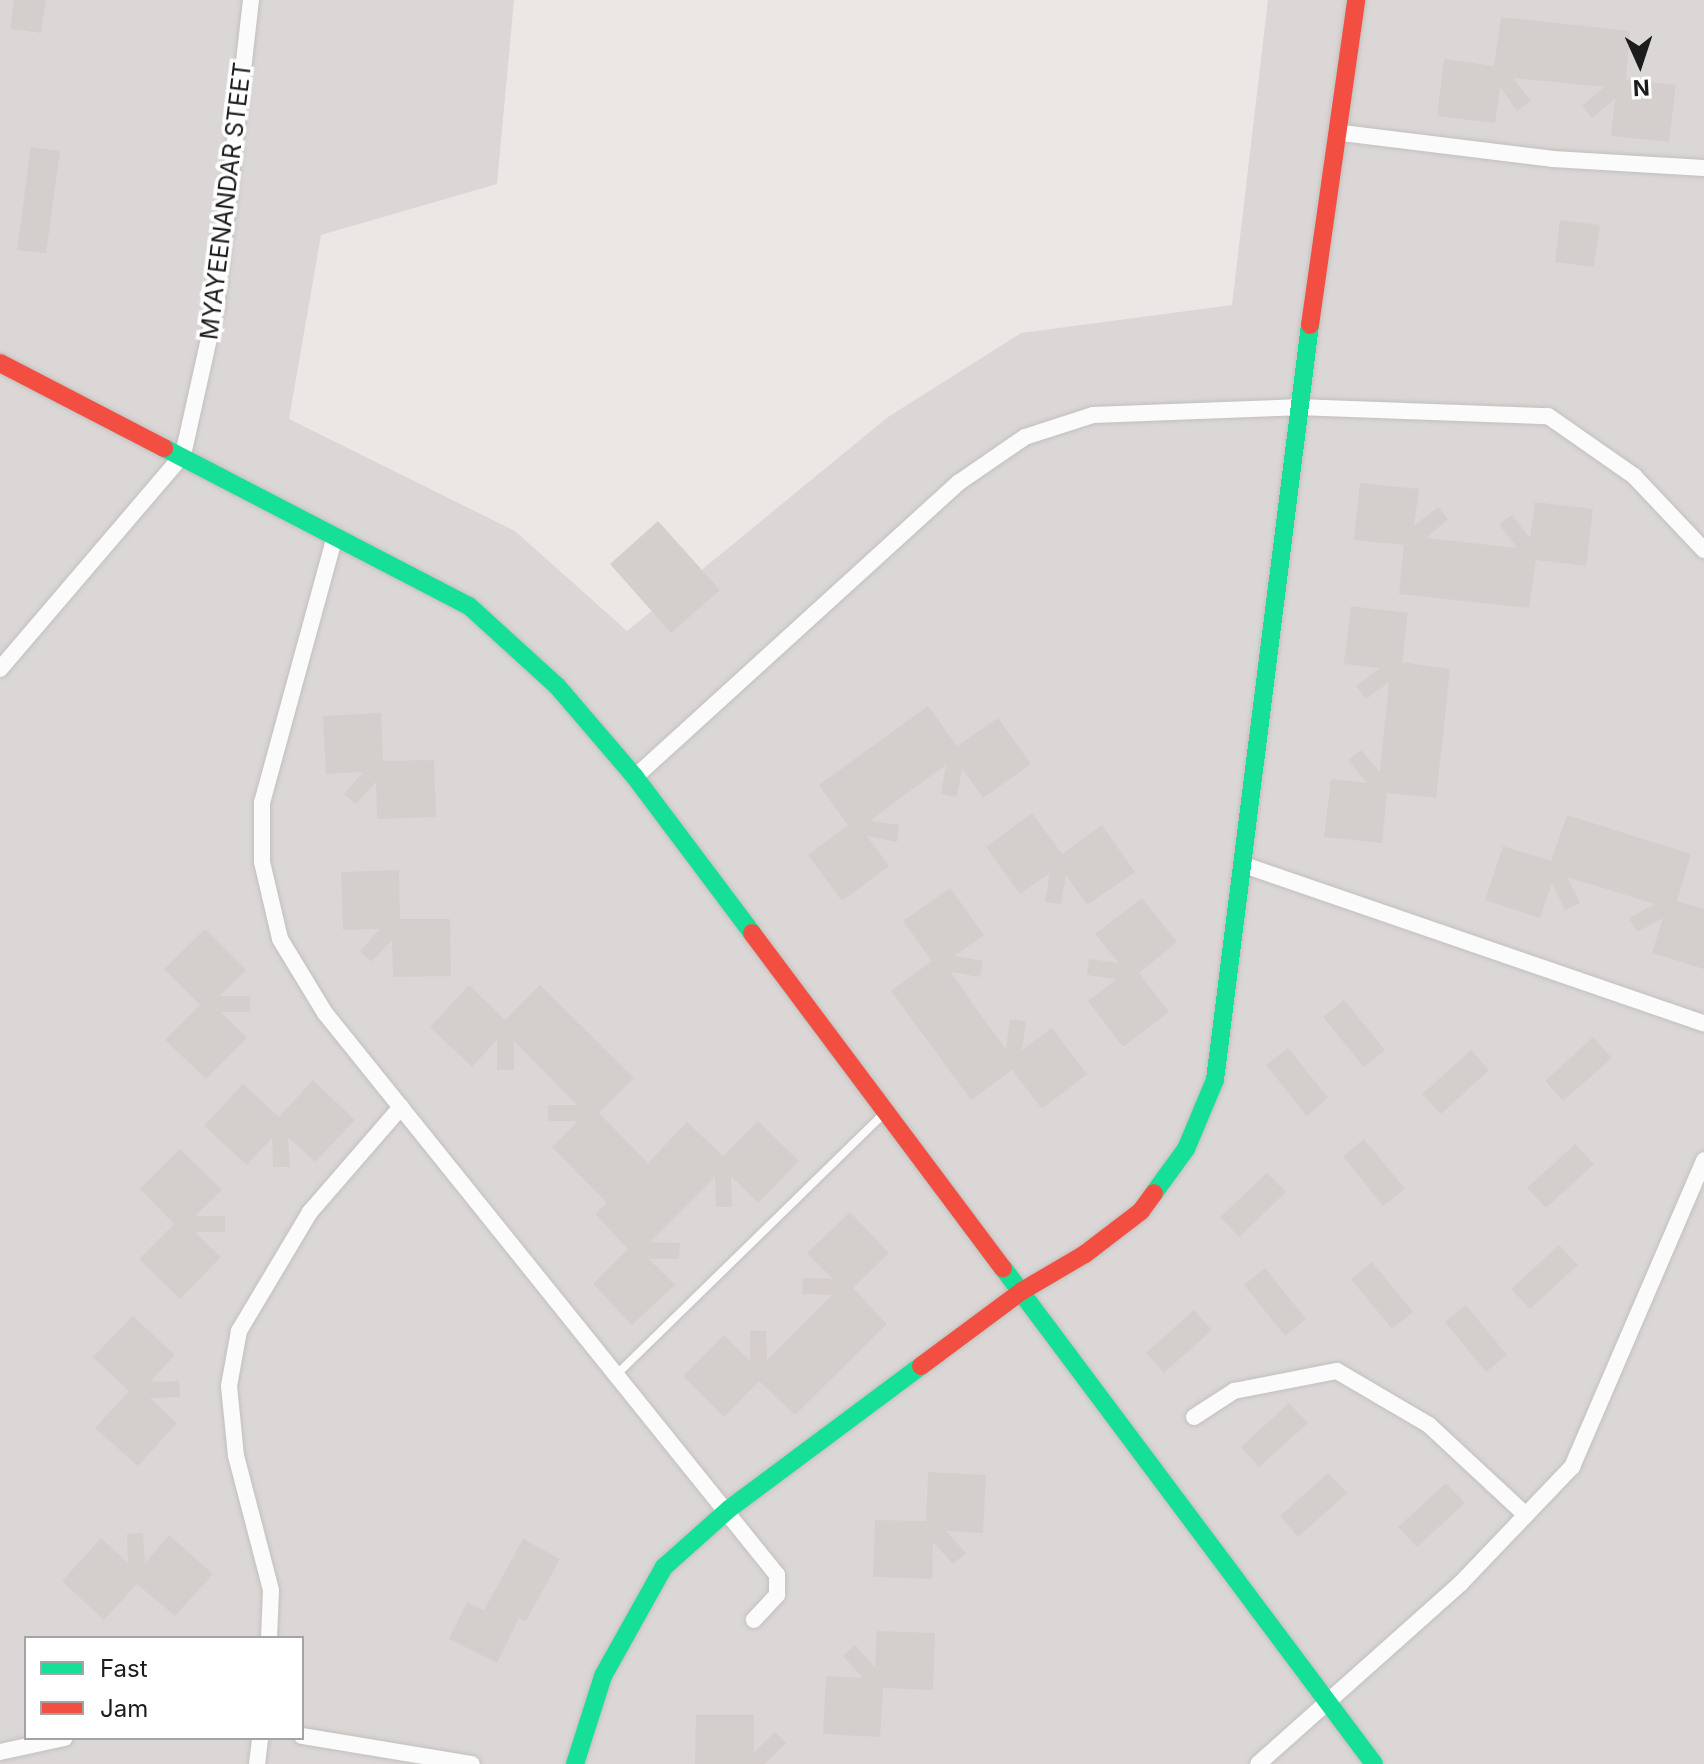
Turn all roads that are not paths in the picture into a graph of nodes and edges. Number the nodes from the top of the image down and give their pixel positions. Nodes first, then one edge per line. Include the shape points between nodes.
1 (251, 0) edge
2 (1356, 0) edge
3 (1342, 133) junction
4 (1704, 168) edge
5 (0, 363) edge
6 (1297, 407) junction
7 (183, 455) junction
8 (335, 536) junction
9 (1704, 550) edge
10 (0, 669) edge
11 (635, 777) junction
12 (1244, 865) junction
13 (1704, 1023) edge
14 (401, 1107) junction
15 (886, 1111) junction
16 (1704, 1160) edge
17 (1022, 1291) junction
18 (618, 1373) junction
19 (1194, 1417) dead end
20 (729, 1509) junction
21 (1526, 1515) junction
22 (754, 1620) dead end
23 (269, 1636) edge
24 (1324, 1703) junction
25 (304, 1736) edge
26 (56, 1740) edge
27 (260, 1740) edge
28 (0, 1752) edge
29 (257, 1764) edge
30 (472, 1764) edge
31 (575, 1764) edge
32 (1258, 1764) edge
33 (1374, 1764) edge

1 - 7 street, MYAYEENANDAR STEET via 216,307
2 - 3 street
3 - 4 street via 1553,159
3 - 6 street
5 - 7 street
6 - 9 street via 1548,416 1634,476
6 - 11 street via 1093,415 1025,437 958,483
6 - 12 street
7 - 8 street
7 - 10 street, MYAYEENANDAR STEET
8 - 11 street via 469,606 557,686
8 - 14 street via 262,802 262,862 280,939 325,1013
11 - 15 street
12 - 13 street
12 - 17 street via 1215,1080 1186,1149 1141,1211 1085,1254
14 - 18 street
14 - 23 street via 310,1212 239,1331 229,1386 236,1456 271,1590
15 - 17 street
15 - 18 lane
16 - 21 street via 1572,1467
17 - 20 street
17 - 24 street
18 - 20 street
19 - 21 street via 1234,1391 1337,1371 1429,1425
20 - 22 street via 780,1586
20 - 31 street via 664,1567 603,1676
21 - 24 street via 1461,1583
24 - 32 street
24 - 33 street
25 - 30 street
26 - 28 street
27 - 29 street

